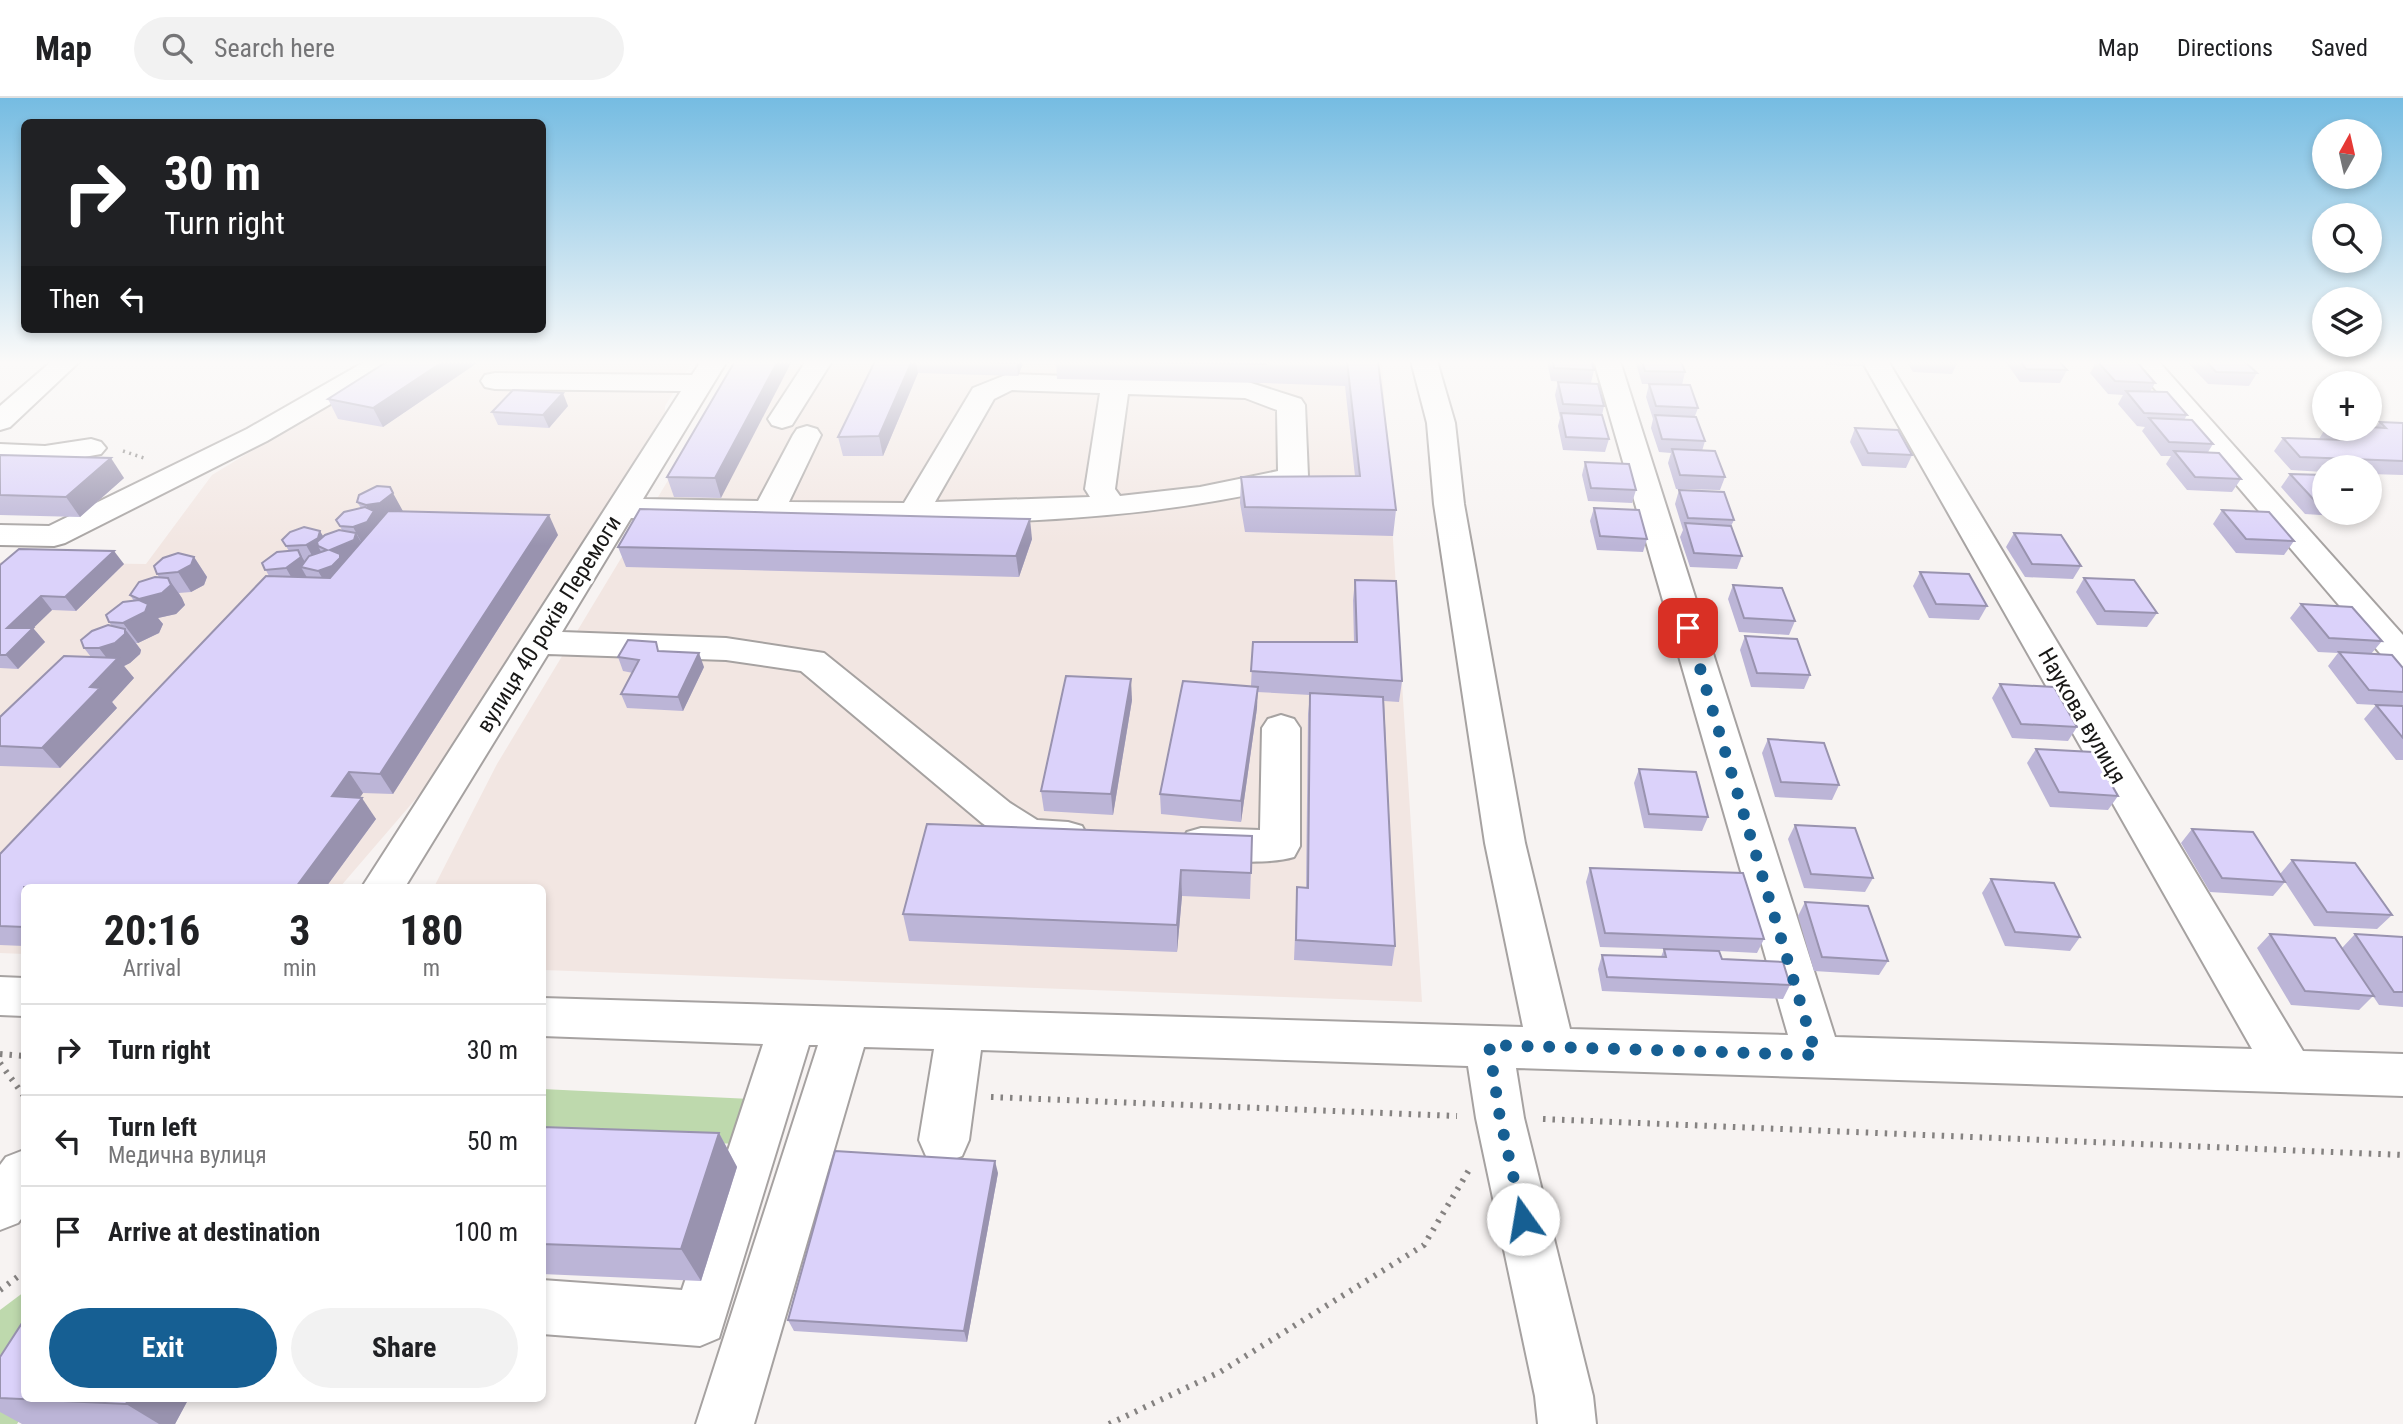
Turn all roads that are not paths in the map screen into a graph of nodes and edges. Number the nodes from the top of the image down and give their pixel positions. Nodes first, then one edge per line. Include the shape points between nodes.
1 (278, 423) edge
2 (675, 423) edge
3 (796, 423) edge
4 (966, 423) edge
5 (1110, 423) edge
6 (1292, 423) edge
7 (1441, 423) edge
8 (1626, 423) edge
9 (1912, 423) edge
10 (2199, 423) edge
11 (91, 448) road end
12 (0, 453) edge
13 (1111, 506) junction
14 (622, 508) junction
15 (769, 511) junction
16 (914, 512) junction
17 (0, 535) edge
18 (537, 642) junction
19 (2403, 657) edge
20 (1281, 728) dead end
21 (1098, 838) edge
22 (1168, 841) edge
23 (385, 884) edge
24 (0, 996) edge
25 (21, 996) edge
26 (546, 1017) edge
27 (792, 1025) junction
28 (847, 1026) junction
29 (960, 1030) junction
30 (1489, 1045) junction
31 (1551, 1048) junction
32 (1816, 1055) junction
33 (2289, 1071) junction
34 (2403, 1075) edge
35 (947, 1118) road end
36 (21, 1178) edge
37 (0, 1206) edge
38 (546, 1307) edge
39 (724, 1424) edge
40 (1567, 1424) edge

1 - 17 street via 54,536
2 - 14 street, вулиця 40 років Перемоги
3 - 15 street
4 - 16 street
5 - 13 street via 1100,489
6 - 13 street via 1293,476 1243,491
7 - 31 street via 1448,504 1505,843
8 - 32 street
9 - 33 street, Наукова вулиця
10 - 19 street
11 - 12 street via 45,455
13 - 16 street
14 - 15 street
14 - 18 street, вулиця 40 років Перемоги
15 - 16 street
18 - 21 street via 726,649 811,661 1029,835
18 - 23 street, вулиця 40 років Перемоги
20 - 22 street via 1280,846
24 - 25 street
26 - 27 street
27 - 28 street
27 - 38 street via 700,1319
28 - 29 street
28 - 39 street
29 - 30 street
29 - 35 street
30 - 31 street
30 - 40 street via 1500,1118
31 - 32 street
32 - 33 street
33 - 34 street
36 - 37 street

